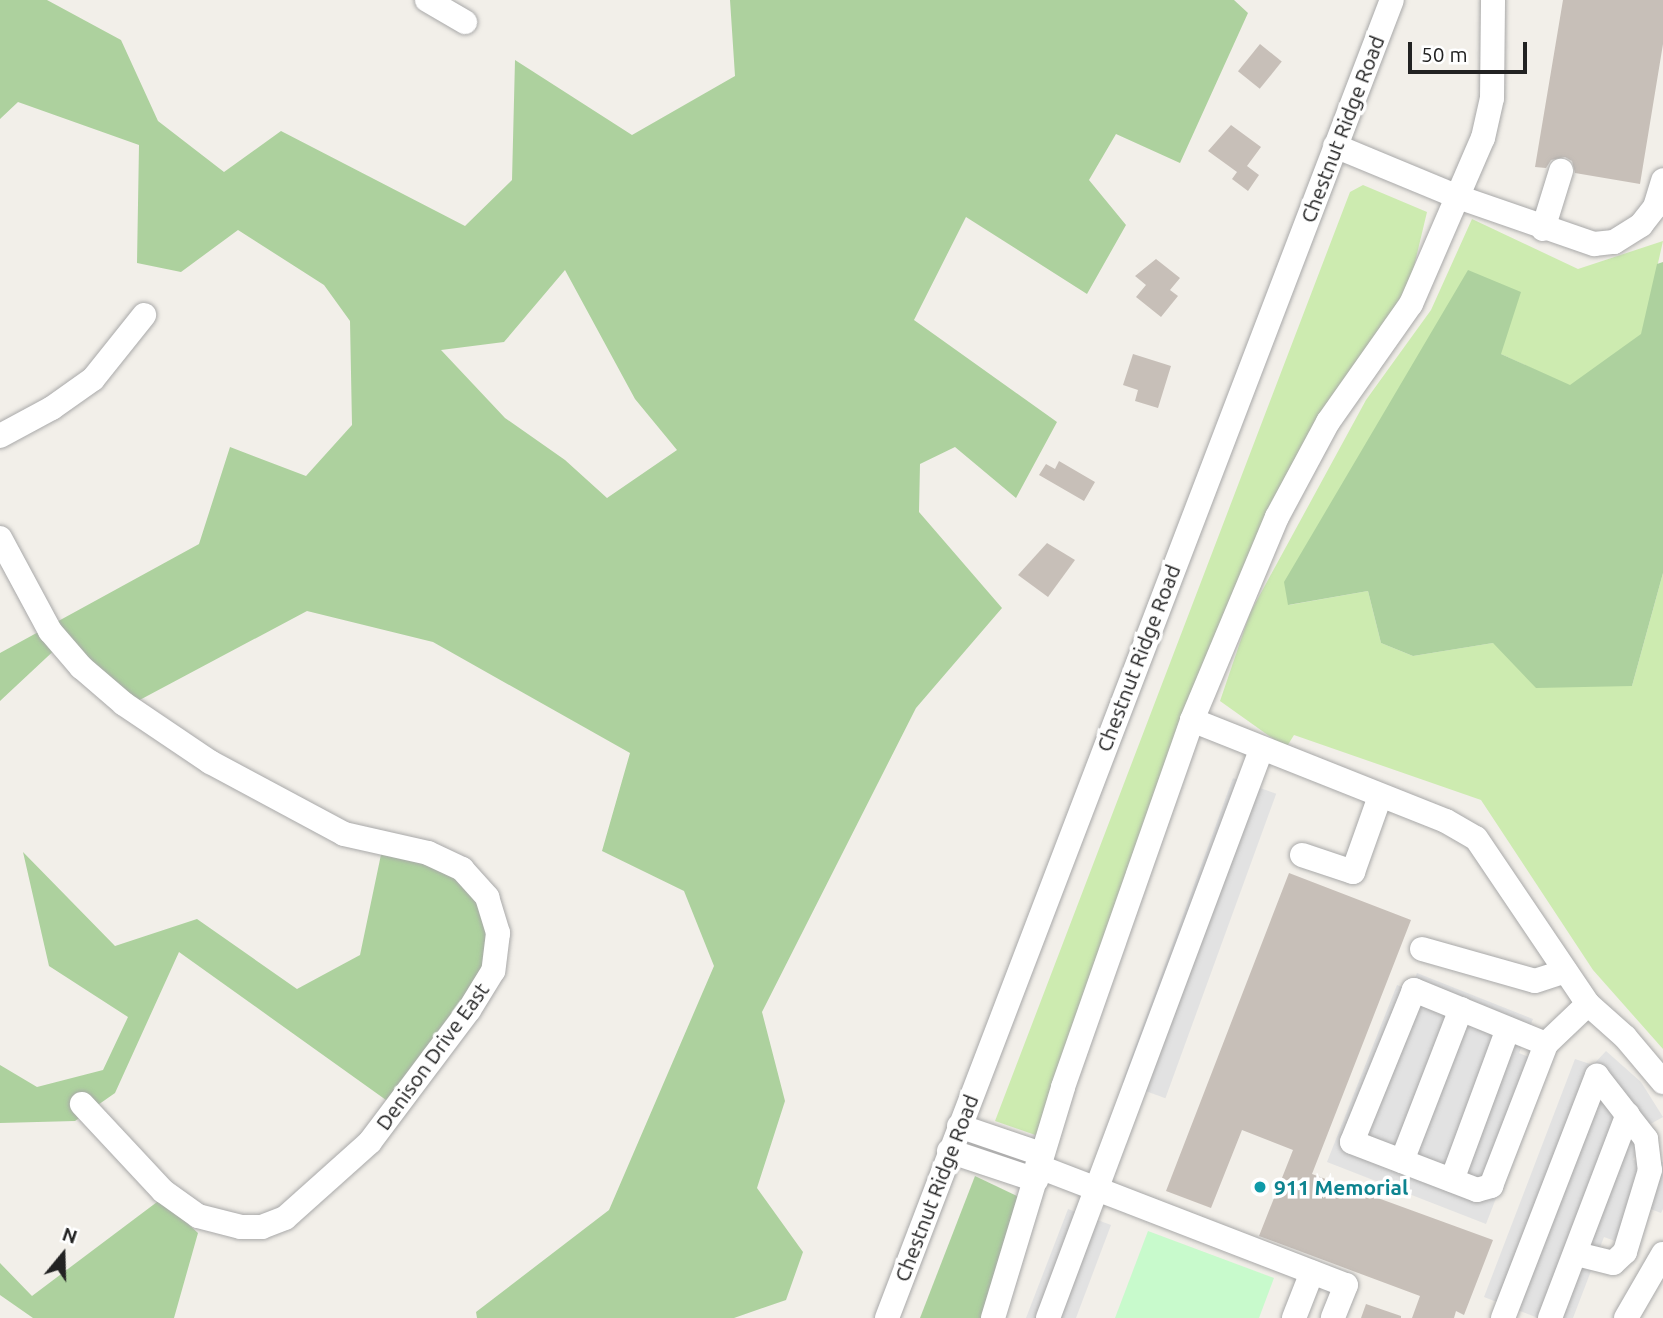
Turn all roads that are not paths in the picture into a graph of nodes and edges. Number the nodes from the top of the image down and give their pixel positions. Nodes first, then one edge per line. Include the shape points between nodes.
1 (427, 0) edge
2 (1392, 0) edge
3 (1493, 0) edge
4 (465, 22) dead end
5 (1335, 146) junction
6 (1560, 171) dead end
7 (1663, 180) edge
8 (1458, 197) junction
9 (1658, 214) edge
10 (1544, 229) junction
11 (144, 315) dead end
12 (0, 436) edge
13 (0, 538) edge
14 (1192, 720) junction
15 (1261, 750) junction
16 (1380, 796) junction
17 (1302, 855) dead end
18 (1422, 949) dead end
19 (1565, 971) junction
20 (1588, 1004) junction
21 (1461, 1009) junction
22 (1508, 1029) junction
23 (1546, 1044) junction
24 (1663, 1082) edge
25 (82, 1104) dead end
26 (1628, 1114) junction
27 (959, 1126) junction
28 (1655, 1137) edge
29 (949, 1151) junction
30 (1402, 1161) junction
31 (1038, 1166) junction
32 (1452, 1180) junction
33 (1095, 1185) junction
34 (1576, 1254) junction
35 (1663, 1254) edge
36 (1312, 1272) junction
37 (887, 1318) edge
38 (993, 1318) edge
39 (1048, 1318) edge
40 (1294, 1318) edge
41 (1333, 1318) edge
42 (1503, 1318) edge
43 (1550, 1318) edge
44 (1626, 1318) edge

1 - 4 street
2 - 5 street, Chestnut Ridge Road
3 - 8 street via 1491,111
5 - 8 street
5 - 27 street, Chestnut Ridge Road
6 - 10 street
7 - 9 street
8 - 10 street
8 - 14 street via 1411,304 1328,422 1277,517
9 - 10 street via 1628,236 1608,243 1594,244
11 - 12 street via 93,379
13 - 25 street, Denison Drive East via 50,631 80,667 124,704 209,762 344,834 428,853 454,864 487,897 498,933 493,971 461,1021 370,1142 285,1218 262,1227 241,1227 198,1216 163,1191
14 - 15 street
14 - 31 street via 1128,892
15 - 16 street
15 - 33 street
16 - 17 street via 1353,872
16 - 19 street via 1476,838
18 - 19 street via 1535,981
19 - 20 street
20 - 23 street
20 - 24 street via 1625,1037
21 - 22 street
21 - 30 street
21 - 30 street via 1415,990 1352,1142
22 - 23 street
22 - 32 street
23 - 32 street via 1491,1186 1477,1190
26 - 28 street
26 - 34 street
26 - 42 street via 1597,1076
27 - 29 street, Chestnut Ridge Road
27 - 31 street
28 - 34 street via 1625,1252 1613,1263
29 - 31 street
29 - 37 street, Chestnut Ridge Road
30 - 32 street
31 - 33 street
31 - 38 street
33 - 36 street
33 - 39 street
34 - 43 street
35 - 44 street
36 - 40 street
36 - 41 street via 1346,1285

